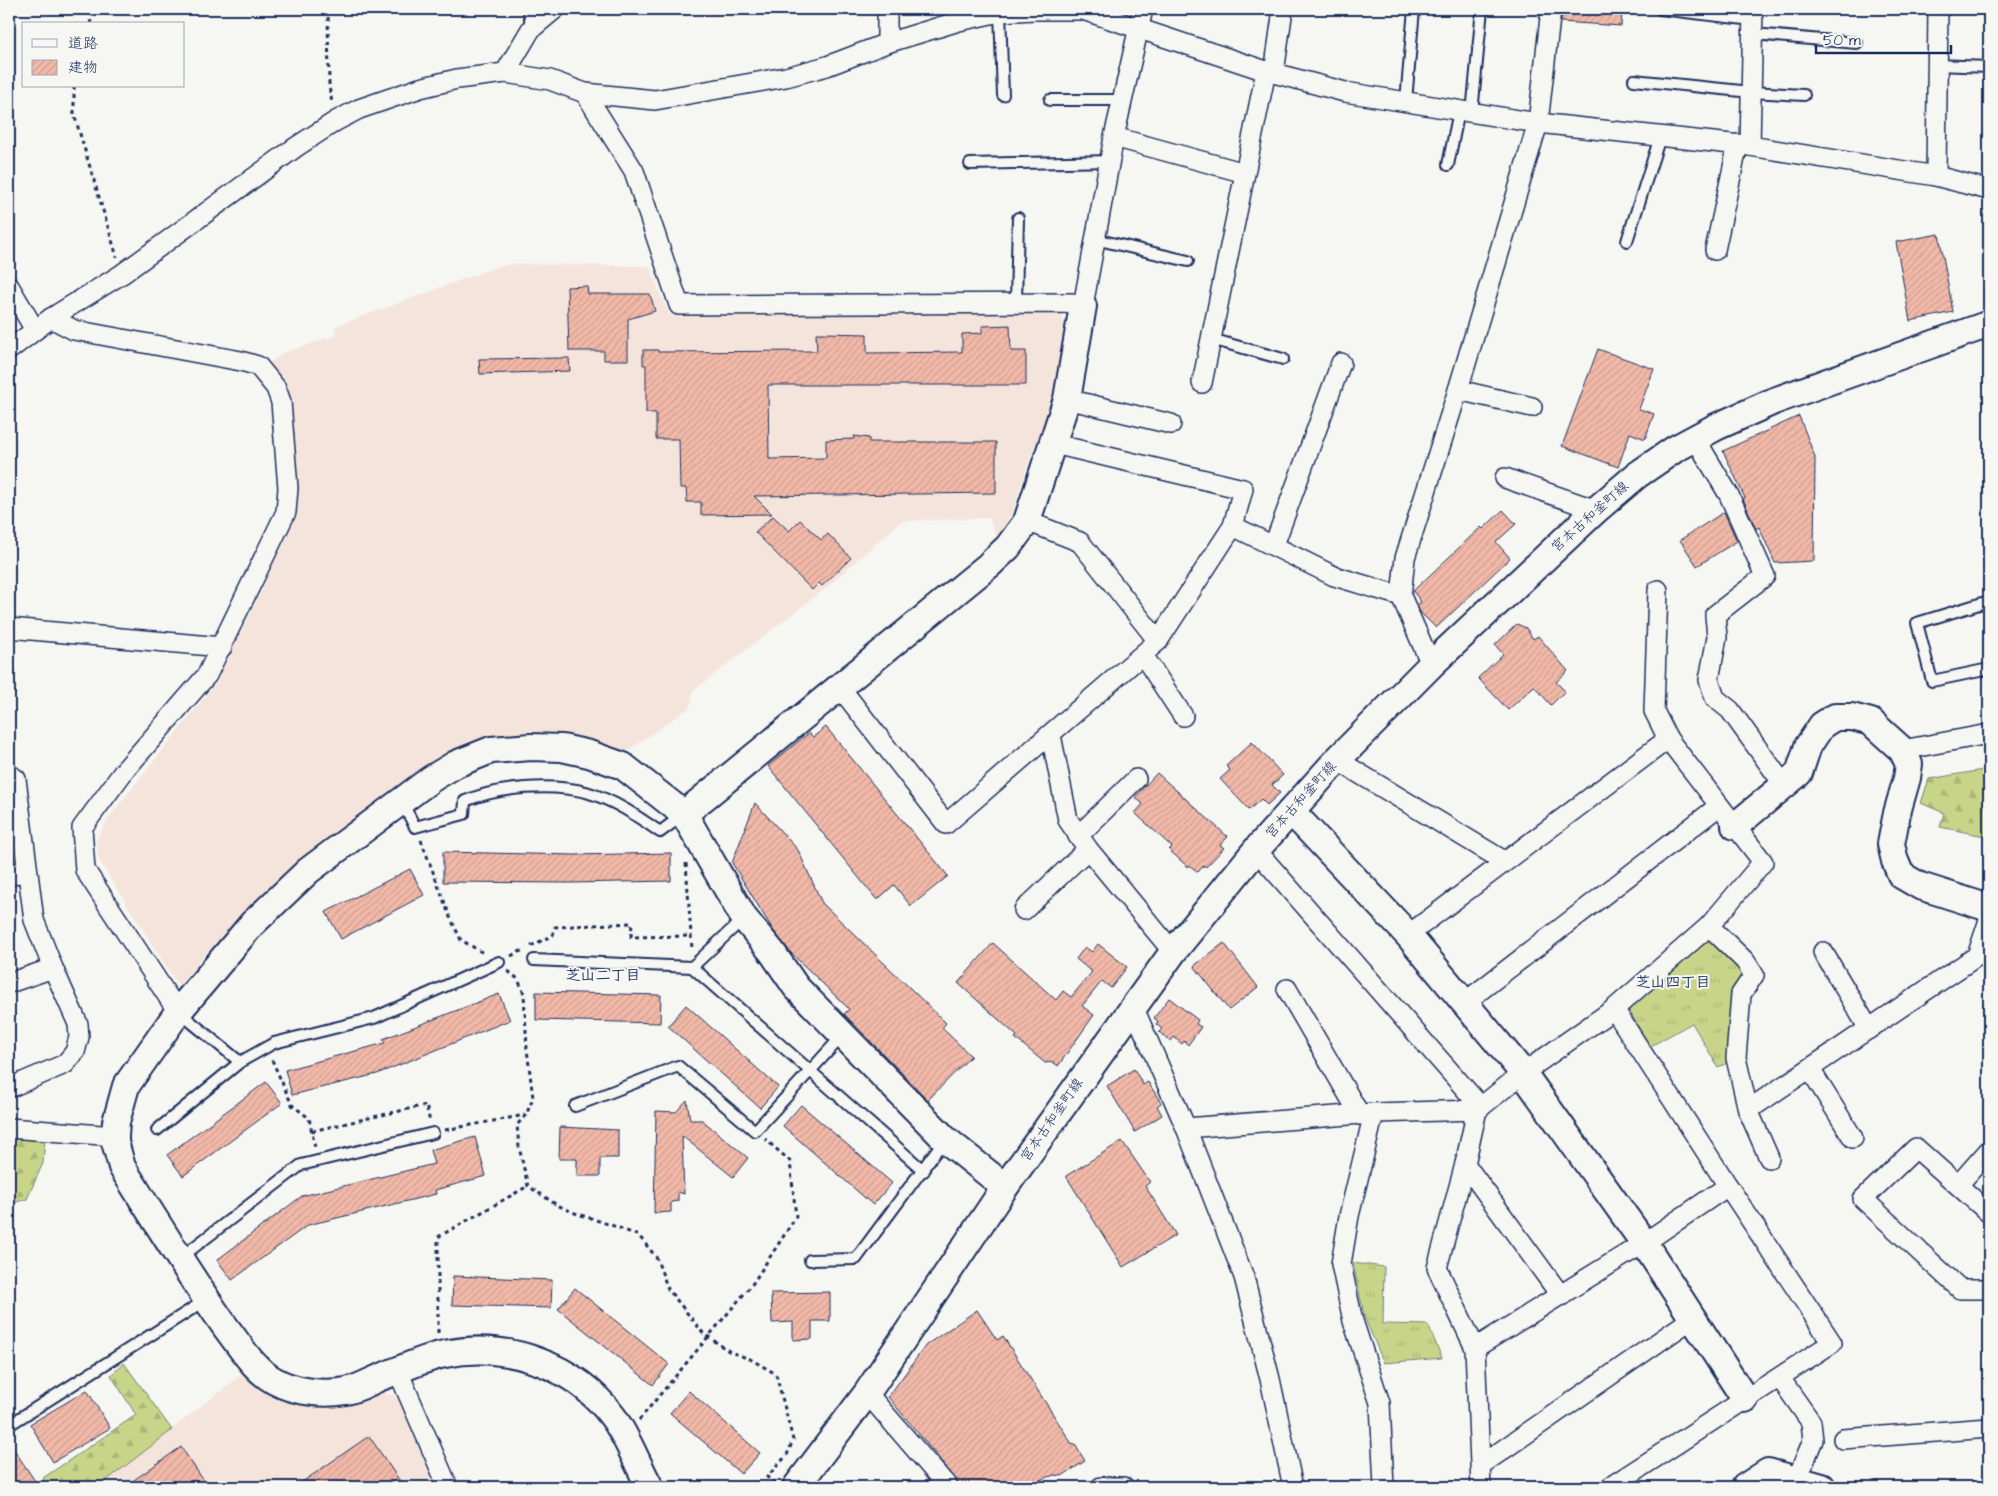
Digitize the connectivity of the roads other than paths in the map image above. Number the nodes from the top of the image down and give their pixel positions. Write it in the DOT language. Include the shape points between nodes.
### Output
graph roads {
  1 [pos="529,9"];
  2 [pos="555,9"];
  3 [pos="887,9"];
  4 [pos="1143,9"];
  5 [pos="1283,9"];
  6 [pos="1414,9"];
  7 [pos="1482,9"];
  8 [pos="1552,9"];
  9 [pos="1660,9"];
  10 [pos="1938,9"];
  11 [pos="1000,12"];
  12 [pos="1753,21"];
  13 [pos="1138,27"];
  14 [pos="532,28"];
  15 [pos="887,43"];
  16 [pos="1857,43"];
  17 [pos="1936,65"];
  18 [pos="1989,67"];
  19 [pos="1270,72"];
  20 [pos="505,74"];
  21 [pos="1634,80"];
  22 [pos="1751,92"];
  23 [pos="585,93"];
  24 [pos="1003,95"];
  25 [pos="1804,95"];
  26 [pos="1050,100"];
  27 [pos="1123,100"];
  28 [pos="1406,101"];
  29 [pos="1465,112"];
  30 [pos="1538,123"];
  31 [pos="1114,137"];
  32 [pos="1660,137"];
  33 [pos="1744,145"];
  34 [pos="1111,161"];
  35 [pos="970,164"];
  36 [pos="1448,164"];
  37 [pos="1245,173"];
  38 [pos="1936,176"];
  39 [pos="1989,190"];
  40 [pos="1018,218"];
  41 [pos="1095,239"];
  42 [pos="1627,241"];
  43 [pos="1715,250"];
  44 [pos="1188,261"];
  45 [pos="9,286"];
  46 [pos="1016,303"];
  47 [pos="1083,306"];
  48 [pos="50,318"];
  49 [pos="1989,324"];
  50 [pos="35,330"];
  51 [pos="1211,339"];
  52 [pos="9,350"];
  53 [pos="1283,359"];
  54 [pos="1341,363"];
  55 [pos="1202,383"];
  56 [pos="1458,390"];
  57 [pos="1067,399"];
  58 [pos="1532,407"];
  59 [pos="1171,424"];
  60 [pos="1695,438"];
  61 [pos="1054,444"];
  62 [pos="1505,478"];
  63 [pos="1596,510"];
  64 [pos="1027,521"];
  65 [pos="1233,526"];
  66 [pos="1274,545"];
  67 [pos="1658,590"];
  68 [pos="1401,596"];
  69 [pos="1989,601"];
  70 [pos="9,628"];
  71 [pos="1158,641"];
  72 [pos="222,647"];
  73 [pos="1143,654"];
  74 [pos="1433,663"];
  75 [pos="1989,669"];
  76 [pos="839,686"];
  77 [pos="1183,716"];
  78 [pos="1989,734"];
  79 [pos="1051,735"];
  80 [pos="1668,739"];
  81 [pos="1902,750"];
  82 [pos="1338,760"];
  83 [pos="9,774"];
  84 [pos="1136,779"];
  85 [pos="1784,785"];
  86 [pos="402,802"];
  87 [pos="1291,810"];
  88 [pos="684,814"];
  89 [pos="1727,816"];
  90 [pos="1083,842"];
  91 [pos="1256,850"];
  92 [pos="1504,861"];
  93 [pos="27,870"];
  94 [pos="9,876"];
  95 [pos="1989,908"];
  96 [pos="1024,910"];
  97 [pos="744,918"];
  98 [pos="1989,920"];
  99 [pos="1710,926"];
  100 [pos="1408,934"];
  101 [pos="1173,952"];
  102 [pos="1823,952"];
  103 [pos="534,960"];
  104 [pos="499,962"];
  105 [pos="692,967"];
  106 [pos="52,968"];
  107 [pos="9,983"];
  108 [pos="1287,989"];
  109 [pos="1464,1003"];
  110 [pos="1133,1006"];
  111 [pos="1614,1009"];
  112 [pos="178,1012"];
  113 [pos="1869,1029"];
  114 [pos="843,1035"];
  115 [pos="240,1062"];
  116 [pos="1810,1069"];
  117 [pos="809,1070"];
  118 [pos="1523,1073"];
  119 [pos="9,1088"];
  120 [pos="575,1106"];
  121 [pos="1479,1109"];
  122 [pos="1748,1110"];
  123 [pos="1367,1114"];
  124 [pos="9,1128"];
  125 [pos="1186,1128"];
  126 [pos="157,1130"];
  127 [pos="433,1132"];
  128 [pos="115,1136"];
  129 [pos="1853,1138"];
  130 [pos="946,1139"];
  131 [pos="1989,1150"];
  132 [pos="1769,1158"];
  133 [pos="1465,1164"];
  134 [pos="924,1171"];
  135 [pos="1958,1185"];
  136 [pos="1728,1186"];
  137 [pos="1005,1187"];
  138 [pos="1989,1213"];
  139 [pos="1644,1243"];
  140 [pos="180,1258"];
  141 [pos="810,1260"];
  142 [pos="1989,1288"];
  143 [pos="1561,1296"];
  144 [pos="206,1300"];
  145 [pos="1693,1318"];
  146 [pos="1475,1348"];
  147 [pos="398,1371"];
  148 [pos="1780,1378"];
  149 [pos="867,1392"];
  150 [pos="1745,1399"];
  151 [pos="9,1425"];
  152 [pos="1989,1428"];
  153 [pos="1843,1439"];
  154 [pos="1481,1465"];
  155 [pos="1797,1479"];
  156 [pos="448,1487"];
  157 [pos="650,1487"];
  158 [pos="796,1487"];
  159 [pos="948,1487"];
  160 [pos="1293,1487"];
  161 [pos="1384,1487"];
  162 [pos="1481,1487"];
  163 [pos="1610,1487"];
  164 [pos="1745,1487"];
  165 [pos="1822,1487"];
  1 -- 14 [label="lane"];
  2 -- 14 [label="street"];
  3 -- 15 [label="street"];
  4 -- 13 [label="street"];
  5 -- 19 [label="street"];
  6 -- 28 [label="lane"];
  7 -- 29 [label="lane"];
  8 -- 30 [label="street"];
  9 -- 12 [label="lane"];
  10 -- 17 [label="street"];
  11 -- 13 [label="street" via="1083,10"];
  11 -- 15 [label="street"];
  11 -- 24 [label="lane"];
  12 -- 16 [label="lane"];
  12 -- 22 [label="street"];
  13 -- 19 [label="street"];
  13 -- 27 [label="street"];
  14 -- 20 [label="street"];
  15 -- 23 [label="street" via="786,77 655,100"];
  17 -- 18 [label="lane"];
  17 -- 38 [label="street"];
  19 -- 28 [label="street" via="1345,92"];
  19 -- 37 [label="street"];
  20 -- 23 [label="street" via="550,80"];
  20 -- 48 [label="street" via="420,88 359,109 336,121 296,146 122,274"];
  21 -- 22 [label="lane"];
  22 -- 25 [label="lane"];
  22 -- 33 [label="street"];
  23 -- 46 [label="street" via="634,171 680,305"];
  26 -- 27 [label="lane"];
  27 -- 31 [label="street"];
  28 -- 29 [label="street"];
  29 -- 30 [label="street"];
  29 -- 36 [label="lane"];
  30 -- 32 [label="street"];
  30 -- 56 [label="street"];
  31 -- 34 [label="street"];
  31 -- 37 [label="street"];
  32 -- 33 [label="street"];
  32 -- 42 [label="lane"];
  33 -- 38 [label="street"];
  33 -- 43 [label="street"];
  34 -- 35 [label="lane"];
  34 -- 41 [label="street"];
  37 -- 51 [label="street"];
  38 -- 39 [label="street"];
  40 -- 46 [label="lane"];
  41 -- 44 [label="lane"];
  41 -- 47 [label="street"];
  45 -- 50 [label="street"];
  46 -- 47 [label="street" via="1072,303"];
  47 -- 57 [label="street"];
  48 -- 50 [label="street"];
  48 -- 72 [label="street" via="74,330 249,363 258,366 276,388 281,402 288,472 286,512"];
  49 -- 60 [label="street, 宮本古和釜町線" via="1774,401"];
  50 -- 52 [label="street"];
  51 -- 53 [label="lane"];
  51 -- 55 [label="street"];
  54 -- 66 [label="street"];
  56 -- 58 [label="street"];
  56 -- 68 [label="street" via="1405,558"];
  57 -- 59 [label="street"];
  57 -- 61 [label="street"];
  60 -- 63 [label="street, 宮本古和釜町線" via="1637,475"];
  60 -- 85 [label="street" via="1729,495 1765,576 1715,615 1717,638 1710,680 1715,698 1730,710"];
  61 -- 64 [label="street"];
  61 -- 65 [label="street" via="1243,489"];
  62 -- 63 [label="street"];
  63 -- 74 [label="street, 宮本古和釜町線"];
  64 -- 71 [label="street" via="1080,542"];
  64 -- 76 [label="street" via="1008,547 989,565"];
  65 -- 66 [label="street"];
  65 -- 71 [label="street"];
  66 -- 68 [label="street" via="1334,576"];
  67 -- 80 [label="street" via="1654,710"];
  68 -- 74 [label="street"];
  69 -- 75 [label="lane" via="1917,623 1932,682"];
  70 -- 72 [label="street"];
  71 -- 73 [label="street"];
  72 -- 112 [label="street" via="207,675 124,771 82,828 84,870"];
  73 -- 77 [label="street"];
  73 -- 79 [label="street"];
  74 -- 82 [label="street, 宮本古和釜町線"];
  76 -- 79 [label="street" via="946,824"];
  76 -- 88 [label="street"];
  78 -- 81 [label="street"];
  79 -- 90 [label="street" via="1068,820"];
  80 -- 89 [label="street"];
  80 -- 92 [label="street"];
  81 -- 85 [label="street" via="1871,722 1835,717 1822,725 1808,746 1799,773"];
  81 -- 95 [label="street" via="1908,764 1907,778 1891,844 1901,875 1920,886"];
  82 -- 87 [label="street, 宮本古和釜町線"];
  82 -- 92 [label="street"];
  83 -- 93 [label="street" via="16,779"];
  84 -- 90 [label="street"];
  85 -- 89 [label="street"];
  86 -- 88 [label="street" via="456,764 491,750 562,748 623,766"];
  86 -- 88 [label="lane" via="415,827 464,814 465,801 484,793 530,788 586,792 632,812 660,832"];
  86 -- 112 [label="street" via="287,890 245,932"];
  87 -- 91 [label="street, 宮本古和釜町線"];
  87 -- 100 [label="street"];
  88 -- 97 [label="street"];
  89 -- 99 [label="street" via="1763,862"];
  89 -- 109 [label="street"];
  90 -- 96 [label="street"];
  90 -- 101 [label="street"];
  91 -- 101 [label="street, 宮本古和釜町線"];
  91 -- 121 [label="street"];
  92 -- 100 [label="street"];
  93 -- 94 [label="street"];
  93 -- 106 [label="street" via="34,920"];
  97 -- 105 [label="lane"];
  97 -- 114 [label="street" via="796,987"];
  98 -- 113 [label="street" via="1977,956"];
  99 -- 111 [label="street"];
  99 -- 122 [label="street" via="1745,961 1754,975 1742,994 1736,1058"];
  100 -- 109 [label="street"];
  101 -- 110 [label="street, 宮本古和釜町線"];
  102 -- 113 [label="street"];
  103 -- 105 [label="lane"];
  104 -- 115 [label="lane" via="374,1018 274,1043"];
  105 -- 117 [label="lane"];
  106 -- 107 [label="street"];
  106 -- 119 [label="street" via="78,1024 75,1052 65,1064"];
  108 -- 123 [label="street"];
  109 -- 118 [label="street"];
  110 -- 125 [label="street"];
  110 -- 137 [label="street, 宮本古和釜町線"];
  111 -- 118 [label="street"];
  111 -- 136 [label="street"];
  112 -- 115 [label="lane"];
  112 -- 128 [label="street" via="126,1086"];
  113 -- 116 [label="street"];
  114 -- 117 [label="lane"];
  114 -- 130 [label="street"];
  115 -- 126 [label="lane"];
  116 -- 122 [label="street"];
  116 -- 129 [label="street"];
  117 -- 120 [label="lane" via="755,1131 678,1066"];
  117 -- 134 [label="lane"];
  118 -- 121 [label="street"];
  118 -- 139 [label="street"];
  121 -- 123 [label="street"];
  121 -- 133 [label="street"];
  122 -- 132 [label="street"];
  123 -- 125 [label="street"];
  123 -- 161 [label="street" via="1341,1264 1353,1321 1380,1403"];
  124 -- 128 [label="street"];
  125 -- 160 [label="street" via="1244,1277"];
  127 -- 140 [label="lane" via="301,1165"];
  128 -- 140 [label="street" via="122,1167"];
  130 -- 134 [label="lane"];
  130 -- 137 [label="street"];
  131 -- 135 [label="street"];
  133 -- 143 [label="street"];
  133 -- 146 [label="street" via="1437,1268"];
  134 -- 141 [label="lane" via="856,1259"];
  135 -- 138 [label="street"];
  135 -- 142 [label="street" via="1916,1148 1863,1199 1960,1289"];
  136 -- 139 [label="street"];
  136 -- 148 [label="street" via="1832,1343"];
  137 -- 149 [label="street, 宮本古和釜町線"];
  139 -- 143 [label="street"];
  139 -- 145 [label="street"];
  140 -- 144 [label="street"];
  143 -- 146 [label="street"];
  144 -- 147 [label="street" via="250,1360 270,1378 289,1387 320,1393 347,1391"];
  144 -- 151 [label="lane"];
  145 -- 150 [label="street"];
  145 -- 154 [label="street"];
  146 -- 154 [label="street"];
  147 -- 156 [label="street"];
  147 -- 157 [label="street" via="443,1354 473,1350 508,1353 549,1366 574,1379 614,1418"];
  148 -- 150 [label="street"];
  148 -- 155 [label="street" via="1811,1422 1813,1440"];
  149 -- 158 [label="street, 宮本古和釜町線"];
  149 -- 159 [label="street"];
  150 -- 163 [label="street"];
  152 -- 153 [label="street"];
  154 -- 162 [label="street"];
  155 -- 164 [label="street" via="1768,1472"];
  155 -- 165 [label="street"];
}
